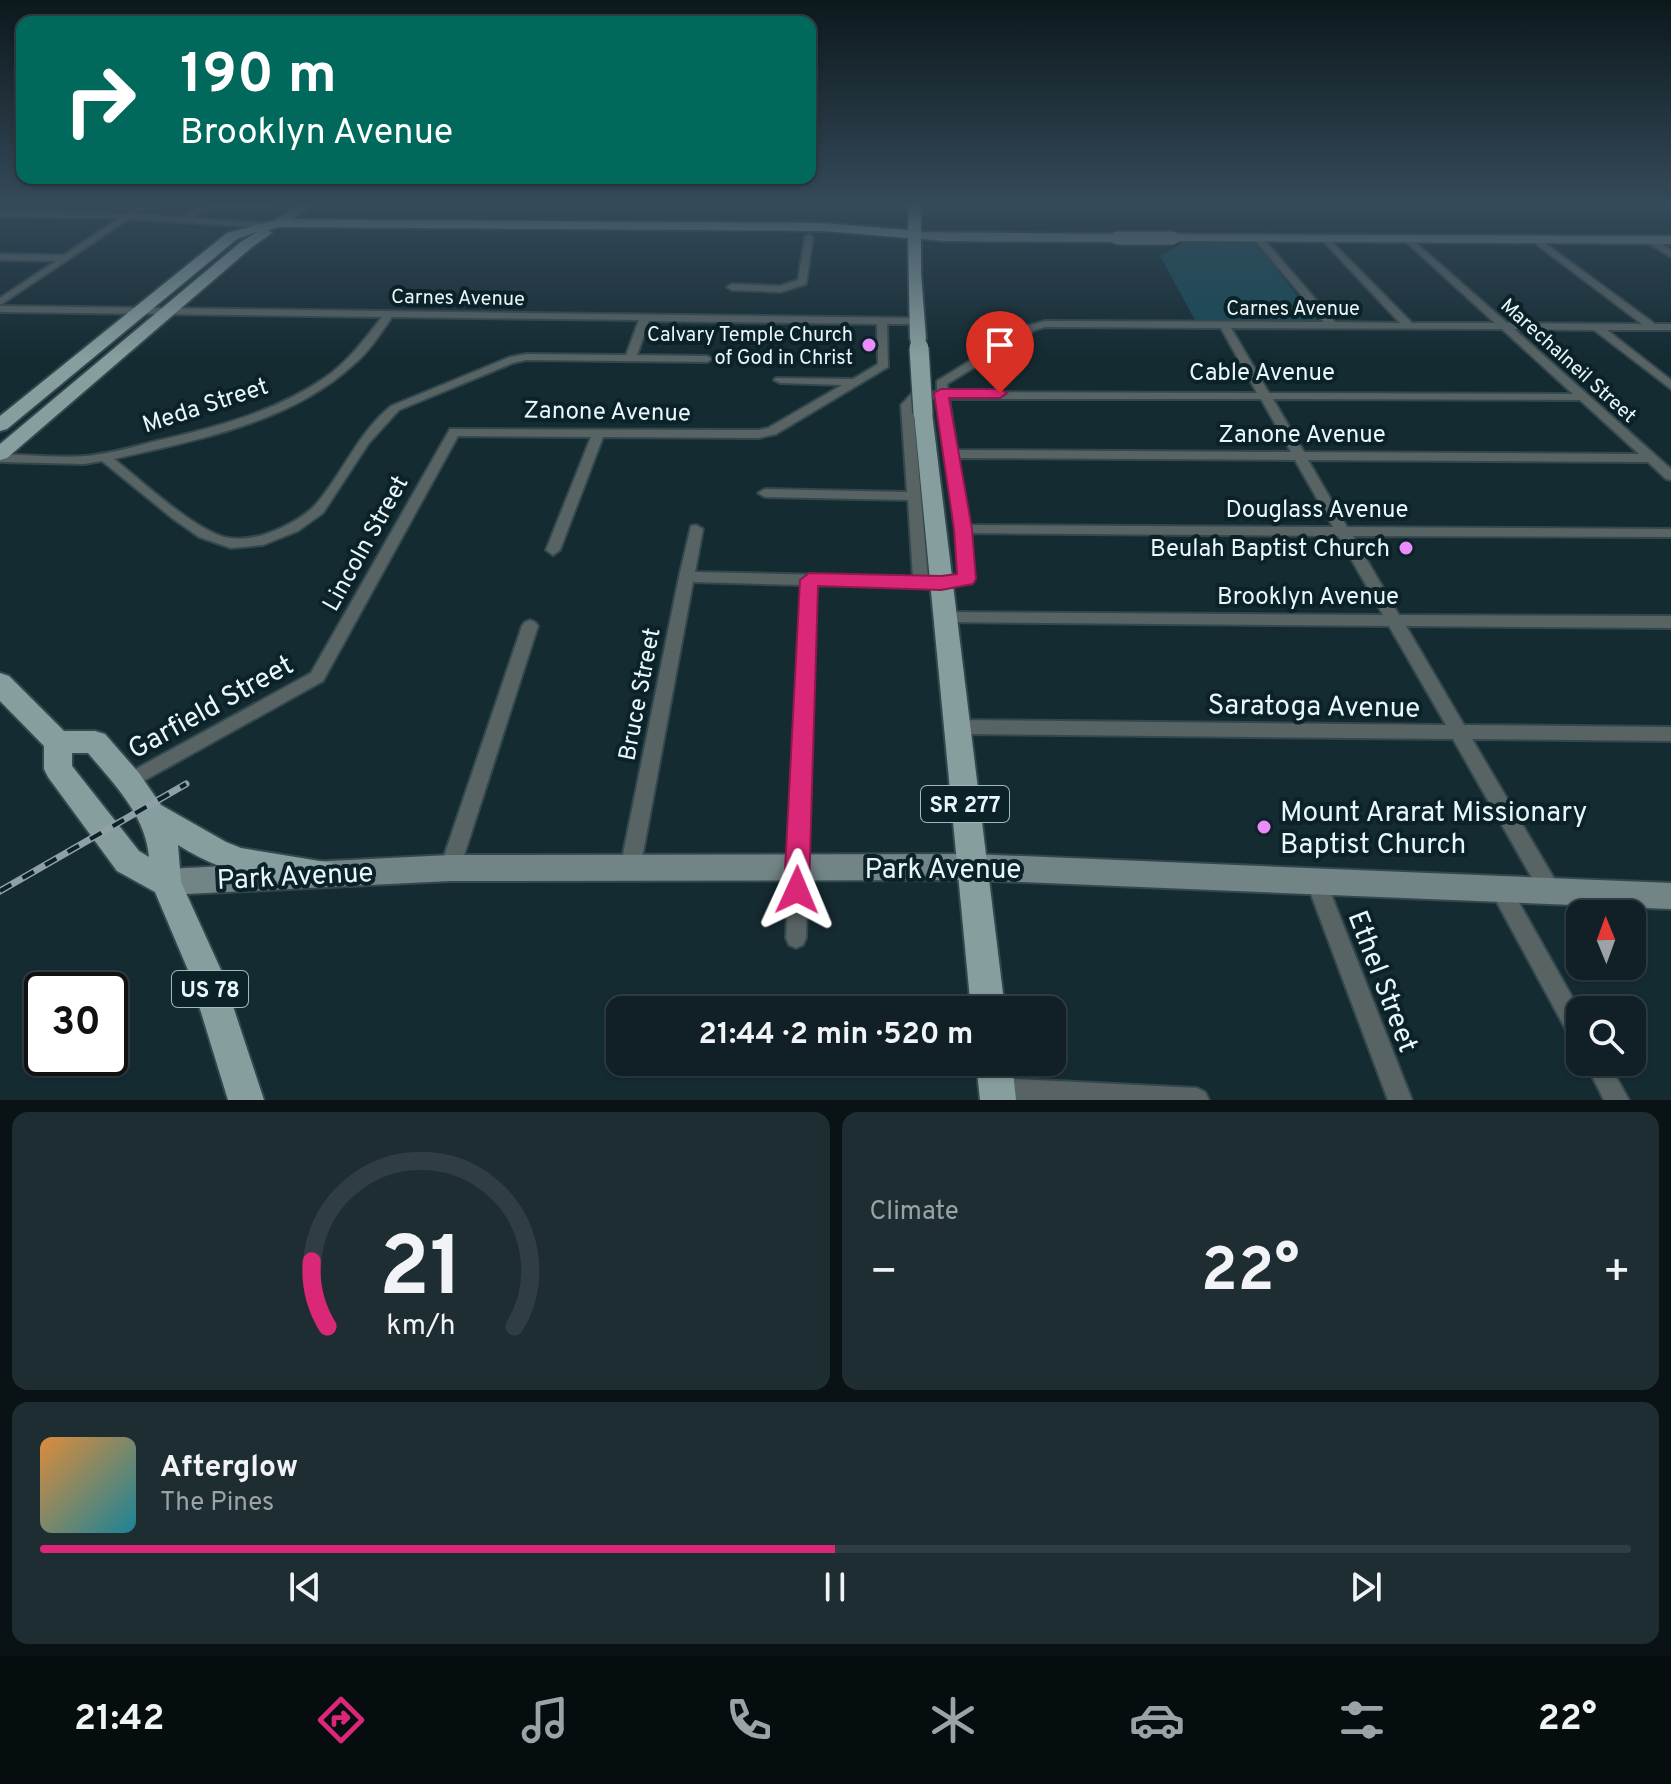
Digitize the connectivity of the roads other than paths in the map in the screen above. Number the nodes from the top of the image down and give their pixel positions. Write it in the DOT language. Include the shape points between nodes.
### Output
graph roads {
  1 [pos="69,255"];
  2 [pos="217,255"];
  3 [pos="227,255"];
  4 [pos="807,255"];
  5 [pos="913,255"];
  6 [pos="1273,255"];
  7 [pos="1342,255"];
  8 [pos="1426,255"];
  9 [pos="1557,255"];
  10 [pos="0,257"];
  11 [pos="65,258"];
  12 [pos="732,287"];
  13 [pos="0,302"];
  14 [pos="0,309"];
  15 [pos="141,311"];
  16 [pos="168,312"];
  17 [pos="389,314"];
  18 [pos="645,318"];
  19 [pos="882,321"];
  20 [pos="1224,325"];
  21 [pos="1333,326"];
  22 [pos="1409,326"];
  23 [pos="1505,326"];
  24 [pos="1597,327"];
  25 [pos="1653,327"];
  26 [pos="1671,327"];
  27 [pos="917,330"];
  28 [pos="630,358"];
  29 [pos="707,359"];
  30 [pos="780,380"];
  31 [pos="857,382"];
  32 [pos="1671,386"];
  33 [pos="941,393"];
  34 [pos="1263,394"];
  35 [pos="1584,397"];
  36 [pos="0,425"];
  37 [pos="454,432"];
  38 [pos="598,433"];
  39 [pos="952,454"];
  40 [pos="0,456"];
  41 [pos="1299,456"];
  42 [pos="105,457"];
  43 [pos="1652,458"];
  44 [pos="1671,476"];
  45 [pos="765,493"];
  46 [pos="914,496"];
  47 [pos="696,529"];
  48 [pos="963,529"];
  49 [pos="1342,531"];
  50 [pos="1671,533"];
  51 [pos="553,550"];
  52 [pos="686,577"];
  53 [pos="809,580"];
  54 [pos="931,583"];
  55 [pos="945,617"];
  56 [pos="1394,621"];
  57 [pos="1671,622"];
  58 [pos="530,626"];
  59 [pos="317,677"];
  60 [pos="0,683"];
  61 [pos="1460,733"];
  62 [pos="958,734"];
  63 [pos="1671,734"];
  64 [pos="58,742"];
  65 [pos="129,781"];
  66 [pos="149,812"];
  67 [pos="971,867"];
  68 [pos="450,868"];
  69 [pos="797,868"];
  70 [pos="630,869"];
  71 [pos="321,873"];
  72 [pos="1316,881"];
  73 [pos="166,882"];
  74 [pos="1501,890"];
  75 [pos="1551,892"];
  76 [pos="1671,896"];
  77 [pos="796,938"];
  78 [pos="986,996"];
  79 [pos="1566,1008"];
  80 [pos="1604,1076"];
  81 [pos="997,1084"];
  82 [pos="246,1100"];
  83 [pos="1197,1100"];
  84 [pos="1400,1100"];
  85 [pos="1617,1100"];
  1 -- 11 [label="street"];
  2 -- 15 [label="main road"];
  3 -- 16 [label="main road"];
  4 -- 12 [label="street" via="803,282 781,289"];
  5 -- 27 [label="main road, SR 277"];
  6 -- 21 [label="street"];
  7 -- 22 [label="street"];
  8 -- 23 [label="street, Marechalneil Street"];
  9 -- 25 [label="street"];
  10 -- 11 [label="street"];
  11 -- 13 [label="street"];
  14 -- 15 [label="street, Carnes Avenue"];
  15 -- 16 [label="street, Carnes Avenue"];
  15 -- 36 [label="main road"];
  16 -- 17 [label="street, Carnes Avenue"];
  16 -- 40 [label="main road"];
  17 -- 18 [label="street, Carnes Avenue"];
  17 -- 42 [label="street, Meda Street" via="350,363 287,402 194,436"];
  18 -- 19 [label="street, Carnes Avenue"];
  18 -- 28 [label="street"];
  19 -- 27 [label="street, Carnes Avenue"];
  19 -- 31 [label="street" via="884,365"];
  20 -- 21 [label="street, Carnes Avenue"];
  20 -- 33 [label="street, Carnes Avenue" via="1038,325 941,383"];
  20 -- 34 [label="street"];
  21 -- 22 [label="street, Carnes Avenue"];
  22 -- 23 [label="street, Carnes Avenue"];
  23 -- 24 [label="street, Carnes Avenue"];
  23 -- 35 [label="street, Marechalneil Street"];
  24 -- 25 [label="street, Carnes Avenue"];
  24 -- 32 [label="street"];
  25 -- 26 [label="street, Carnes Avenue"];
  27 -- 54 [label="main road, SR 277, bridge"];
  28 -- 29 [label="street"];
  28 -- 42 [label="street" via="510,360 395,408 380,419 320,508 271,538 244,545 199,534"];
  30 -- 31 [label="street"];
  31 -- 38 [label="street, Zanone Avenue" via="759,434"];
  33 -- 34 [label="street, Cable Avenue"];
  33 -- 39 [label="street"];
  33 -- 46 [label="street" via="916,395 907,405"];
  34 -- 35 [label="street, Cable Avenue"];
  34 -- 41 [label="street"];
  35 -- 43 [label="street, Marechalneil Street"];
  37 -- 38 [label="street, Zanone Avenue"];
  37 -- 59 [label="street, Lincoln Street"];
  38 -- 51 [label="street"];
  39 -- 41 [label="street, Zanone Avenue"];
  39 -- 48 [label="street"];
  40 -- 42 [label="street, Meda Street"];
  41 -- 43 [label="street, Zanone Avenue"];
  41 -- 49 [label="street"];
  43 -- 44 [label="street, Marechalneil Street"];
  45 -- 46 [label="street"];
  46 -- 54 [label="street"];
  47 -- 52 [label="street, Bruce Street"];
  48 -- 49 [label="street, Douglass Avenue"];
  48 -- 54 [label="street" via="966,579"];
  49 -- 50 [label="street, Douglass Avenue"];
  49 -- 56 [label="street"];
  52 -- 53 [label="street"];
  52 -- 70 [label="street, Bruce Street"];
  53 -- 54 [label="street"];
  53 -- 69 [label="street"];
  54 -- 55 [label="main road, SR 277"];
  55 -- 56 [label="street, Brooklyn Avenue"];
  55 -- 62 [label="main road, SR 277"];
  56 -- 57 [label="street, Brooklyn Avenue"];
  56 -- 61 [label="street"];
  58 -- 68 [label="street"];
  59 -- 65 [label="street, Garfield Street"];
  60 -- 64 [label="main road"];
  61 -- 62 [label="street, Saratoga Avenue"];
  61 -- 63 [label="street, Saratoga Avenue"];
  61 -- 75 [label="street"];
  62 -- 67 [label="main road, SR 277"];
  64 -- 65 [label="main road, US 78" via="95,742"];
  64 -- 73 [label="main road" via="58,769 128,861"];
  65 -- 66 [label="main road, US 78"];
  66 -- 71 [label="main road" via="228,857"];
  66 -- 73 [label="main road, US 78" via="162,832"];
  67 -- 69 [label="street, Park Avenue"];
  67 -- 72 [label="street, Park Avenue"];
  67 -- 78 [label="main road, SR 277"];
  68 -- 70 [label="street, Park Avenue"];
  68 -- 71 [label="street, Park Avenue"];
  69 -- 70 [label="street, Park Avenue"];
  69 -- 77 [label="street"];
  71 -- 73 [label="street, Park Avenue"];
  72 -- 74 [label="street, Park Avenue"];
  72 -- 84 [label="street, Ethel Street"];
  73 -- 82 [label="main road, US 78" via="204,970"];
  74 -- 75 [label="street, Park Avenue"];
  74 -- 79 [label="street"];
  75 -- 76 [label="street, Park Avenue"];
  80 -- 85 [label="street"];
  81 -- 83 [label="street"];
}
